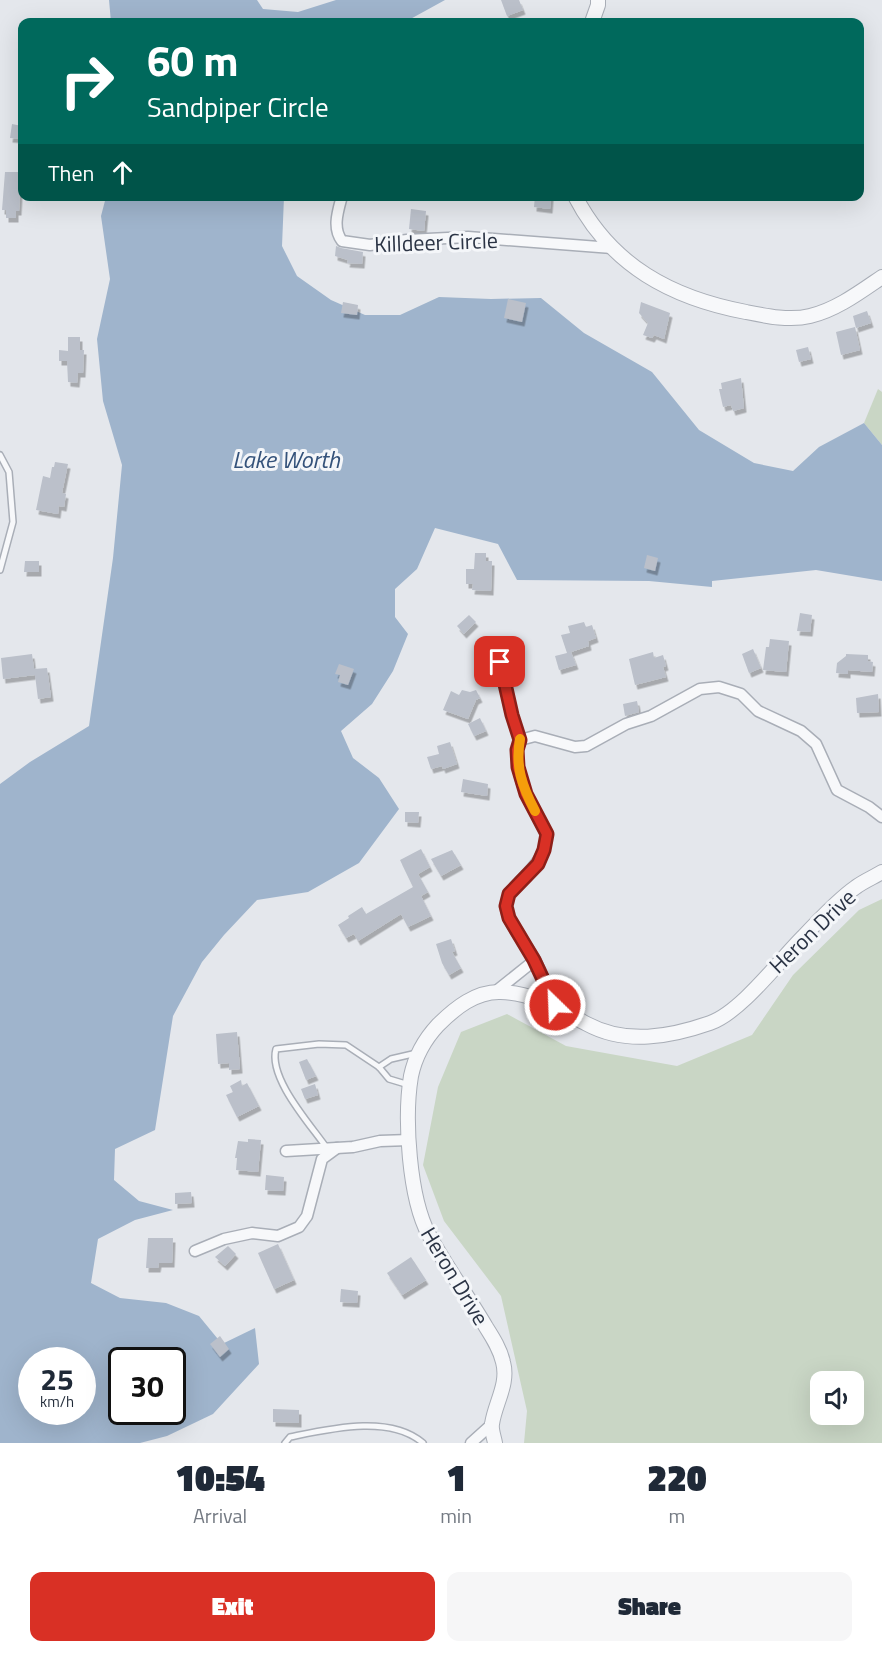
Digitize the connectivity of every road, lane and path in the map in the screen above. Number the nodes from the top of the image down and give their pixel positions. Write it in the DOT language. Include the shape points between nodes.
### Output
graph roads {
  1 [pos="598,0"];
  2 [pos="593,18"];
  3 [pos="341,201"];
  4 [pos="578,201"];
  5 [pos="612,248"];
  6 [pos="882,277"];
  7 [pos="0,455"];
  8 [pos="0,570"];
  9 [pos="500,662"];
  10 [pos="520,740"];
  11 [pos="882,817"];
  12 [pos="882,872"];
  13 [pos="534,960"];
  14 [pos="495,992"];
  15 [pos="555,1005"];
  16 [pos="419,1052"];
  17 [pos="380,1067"];
  18 [pos="411,1085"];
  19 [pos="409,1140"];
  20 [pos="332,1148"];
  21 [pos="286,1151"];
  22 [pos="195,1251"];
  23 [pos="491,1425"];
  24 [pos="285,1443"];
  25 [pos="423,1443"];
  26 [pos="471,1443"];
  27 [pos="495,1443"];
  1 -- 2 [label="street"];
  3 -- 5 [label="street, Killdeer Circle" via="336,222 342,241 370,245 468,237"];
  4 -- 5 [label="street" via="587,219"];
  5 -- 6 [label="street" via="653,280 678,293 711,305 772,317 809,316 856,295"];
  7 -- 8 [label="lane" via="9,472 13,522"];
  9 -- 10 [label="street"];
  10 -- 11 [label="street" via="535,736 574,747 586,746 700,689 719,687 741,694 758,711 801,731 816,744 837,790"];
  10 -- 13 [label="street" via="518,767 526,794 547,834 538,864 509,894 506,906"];
  12 -- 15 [label="street, Heron Drive" via="855,888 805,934 748,996 713,1022 662,1036 632,1038 589,1026"];
  13 -- 14 [label="street"];
  13 -- 15 [label="street"];
  14 -- 15 [label="street, Heron Drive" via="514,992"];
  14 -- 16 [label="street, Heron Drive" via="475,996 446,1018 429,1034"];
  16 -- 17 [label="lane" via="391,1059"];
  16 -- 18 [label="street, Heron Drive"];
  17 -- 18 [label="lane" via="389,1079"];
  17 -- 20 [label="lane" via="346,1045 276,1049 274,1058 282,1084"];
  18 -- 19 [label="street, Heron Drive"];
  19 -- 20 [label="street"];
  19 -- 23 [label="street, Heron Drive" via="421,1219 504,1363 504,1384"];
  20 -- 21 [label="street"];
  20 -- 22 [label="street" via="322,1159 307,1216 299,1227 278,1236 252,1233 224,1239"];
  23 -- 26 [label="street"];
  23 -- 27 [label="street"];
  24 -- 25 [label="lane" via="290,1437 361,1425 383,1427"];
}
